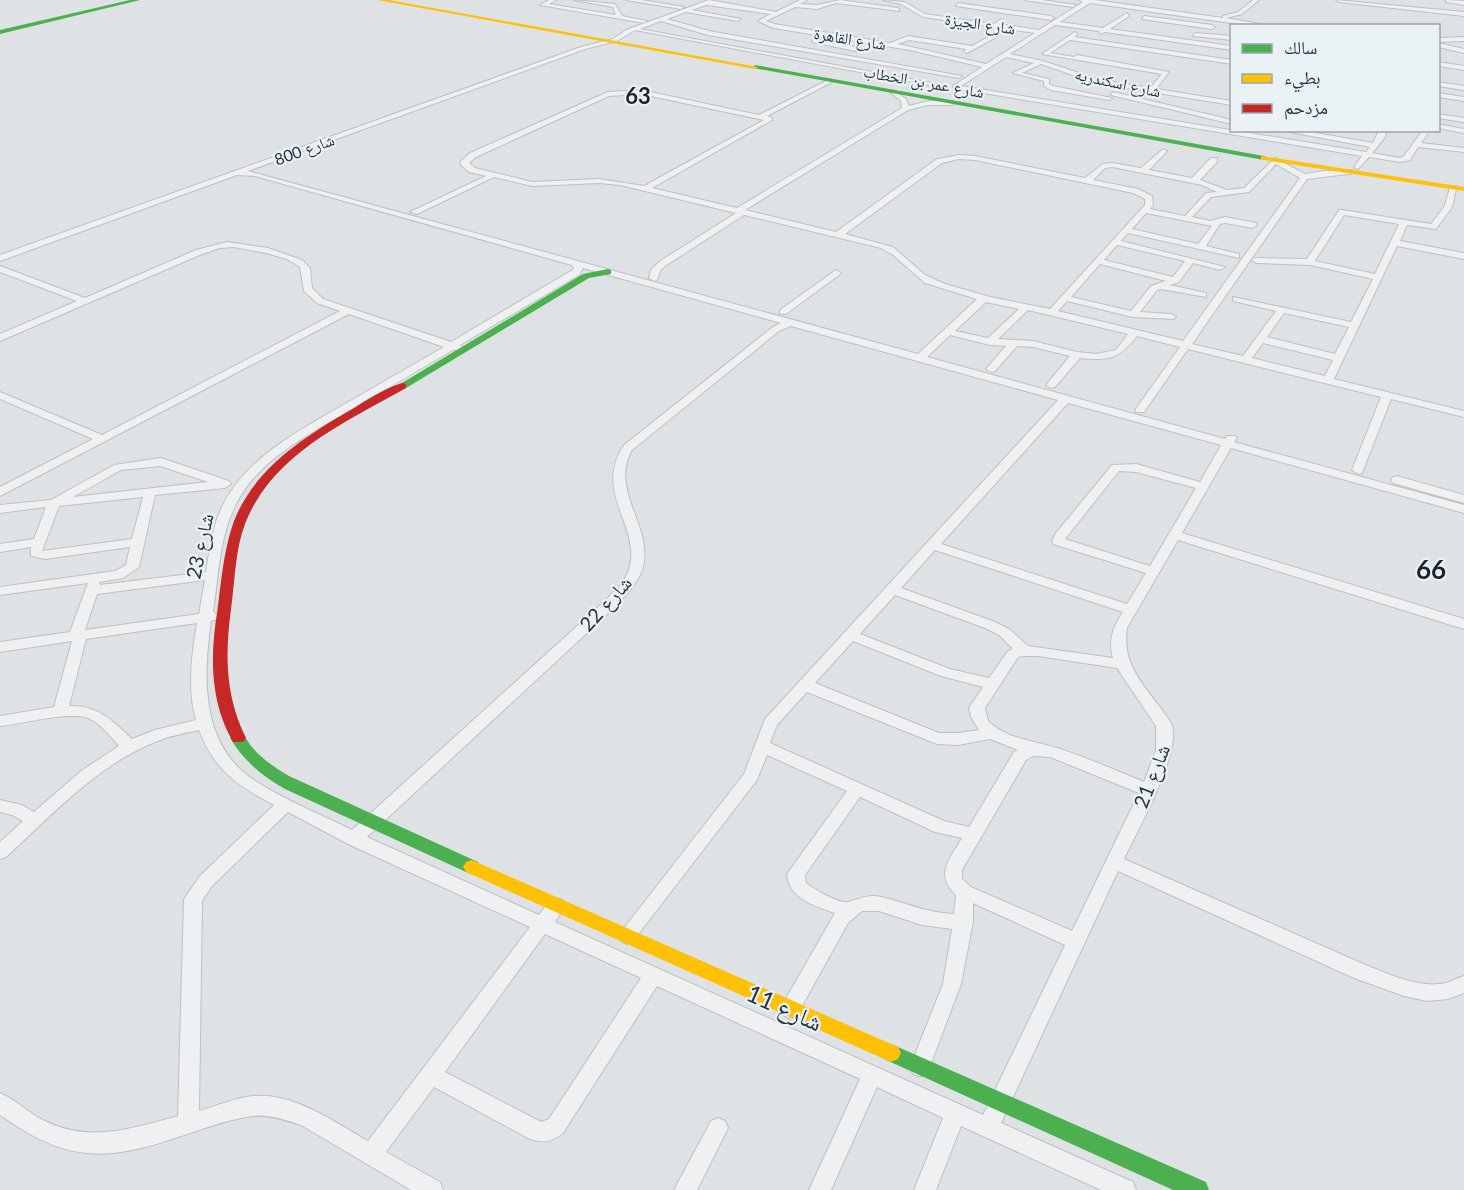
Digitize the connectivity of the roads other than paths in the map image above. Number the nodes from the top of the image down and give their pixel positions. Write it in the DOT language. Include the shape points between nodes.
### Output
graph roads {
  1 [pos="119,0"];
  2 [pos="137,0"];
  3 [pos="380,0"];
  4 [pos="410,0"];
  5 [pos="553,0"];
  6 [pos="577,0"];
  7 [pos="630,0"];
  8 [pos="668,0"];
  9 [pos="714,0"];
  10 [pos="785,0"];
  11 [pos="886,0"];
  12 [pos="1027,0"];
  13 [pos="1085,0"];
  14 [pos="1098,0"];
  15 [pos="1257,0"];
  16 [pos="1266,0"];
  17 [pos="1341,0"];
  18 [pos="1408,0"];
  19 [pos="591,1"];
  20 [pos="1035,1"];
  21 [pos="1448,1"];
  22 [pos="704,2"];
  23 [pos="799,2"];
  24 [pos="1464,3"];
  25 [pos="958,4"];
  26 [pos="682,5"];
  27 [pos="1076,6"];
  28 [pos="436,7"];
  29 [pos="1022,8"];
  30 [pos="1402,8"];
  31 [pos="1089,9"];
  32 [pos="946,11"];
  33 [pos="774,13"];
  34 [pos="1014,13"];
  35 [pos="1118,13"];
  36 [pos="920,14"];
  37 [pos="1464,14"];
  38 [pos="1127,15"];
  39 [pos="620,17"];
  40 [pos="937,17"];
  41 [pos="1222,17"];
  42 [pos="738,18"];
  43 [pos="661,20"];
  44 [pos="644,21"];
  45 [pos="1053,21"];
  46 [pos="1249,23"];
  47 [pos="766,24"];
  48 [pos="996,25"];
  49 [pos="1202,26"];
  50 [pos="1083,27"];
  51 [pos="0,28"];
  52 [pos="757,28"];
  53 [pos="1221,28"];
  54 [pos="798,29"];
  55 [pos="1032,30"];
  56 [pos="1104,30"];
  57 [pos="0,32"];
  58 [pos="748,32"];
  59 [pos="1041,32"];
  60 [pos="615,34"];
  61 [pos="949,35"];
  62 [pos="1192,35"];
  63 [pos="841,36"];
  64 [pos="737,38"];
  65 [pos="1069,38"];
  66 [pos="1230,38"];
  67 [pos="974,39"];
  68 [pos="805,40"];
  69 [pos="1464,40"];
  70 [pos="986,41"];
  71 [pos="1091,41"];
  72 [pos="938,42"];
  73 [pos="1185,42"];
  74 [pos="1440,42"];
  75 [pos="768,43"];
  76 [pos="827,43"];
  77 [pos="1440,43"];
  78 [pos="948,44"];
  79 [pos="891,45"];
  80 [pos="973,48"];
  81 [pos="1088,48"];
  82 [pos="1230,48"];
  83 [pos="812,51"];
  84 [pos="931,52"];
  85 [pos="1464,52"];
  86 [pos="1173,53"];
  87 [pos="876,54"];
  88 [pos="1005,55"];
  89 [pos="897,57"];
  90 [pos="951,57"];
  91 [pos="1076,58"];
  92 [pos="1118,58"];
  93 [pos="919,59"];
  94 [pos="1464,59"];
  95 [pos="865,60"];
  96 [pos="930,61"];
  97 [pos="1103,61"];
  98 [pos="1041,62"];
  99 [pos="1230,62"];
  100 [pos="979,64"];
  101 [pos="1440,64"];
  102 [pos="987,66"];
  103 [pos="771,68"];
  104 [pos="1062,69"];
  105 [pos="1083,70"];
  106 [pos="1464,70"];
  107 [pos="1440,71"];
  108 [pos="934,72"];
  109 [pos="1094,72"];
  110 [pos="1071,73"];
  111 [pos="959,76"];
  112 [pos="1126,77"];
  113 [pos="1137,79"];
  114 [pos="830,81"];
  115 [pos="1148,81"];
  116 [pos="1158,82"];
  117 [pos="1440,84"];
  118 [pos="1123,86"];
  119 [pos="1464,88"];
  120 [pos="1151,90"];
  121 [pos="893,92"];
  122 [pos="946,93"];
  123 [pos="1111,96"];
  124 [pos="1441,96"];
  125 [pos="1464,99"];
  126 [pos="1229,102"];
  127 [pos="906,109"];
  128 [pos="1095,110"];
  129 [pos="1220,110"];
  130 [pos="1230,112"];
  131 [pos="762,116"];
  132 [pos="1440,116"];
  133 [pos="1212,118"];
  134 [pos="1464,120"];
  135 [pos="1230,122"];
  136 [pos="1440,126"];
  137 [pos="1464,131"];
  138 [pos="1294,132"];
  139 [pos="1332,132"];
  140 [pos="1382,132"];
  141 [pos="1426,132"];
  142 [pos="332,133"];
  143 [pos="341,135"];
  144 [pos="1328,138"];
  145 [pos="1161,140"];
  146 [pos="1417,145"];
  147 [pos="1372,146"];
  148 [pos="1322,147"];
  149 [pos="1464,150"];
  150 [pos="1366,155"];
  151 [pos="1214,160"];
  152 [pos="1275,160"];
  153 [pos="258,165"];
  154 [pos="1353,169"];
  155 [pos="1143,171"];
  156 [pos="235,173"];
  157 [pos="493,175"];
  158 [pos="1304,177"];
  159 [pos="1087,181"];
  160 [pos="1194,181"];
  161 [pos="1461,186"];
  162 [pos="645,189"];
  163 [pos="1227,193"];
  164 [pos="149,197"];
  165 [pos="357,199"];
  166 [pos="159,201"];
  167 [pos="1145,210"];
  168 [pos="414,212"];
  169 [pos="741,212"];
  170 [pos="1187,218"];
  171 [pos="1213,223"];
  172 [pos="1404,223"];
  173 [pos="1253,225"];
  174 [pos="1127,230"];
  175 [pos="838,235"];
  176 [pos="1115,242"];
  177 [pos="1395,243"];
  178 [pos="1200,247"];
  179 [pos="0,250"];
  180 [pos="1236,256"];
  181 [pos="1464,256"];
  182 [pos="0,258"];
  183 [pos="1191,260"];
  184 [pos="1256,260"];
  185 [pos="1098,261"];
  186 [pos="1310,262"];
  187 [pos="576,263"];
  188 [pos="1220,267"];
  189 [pos="0,269"];
  190 [pos="608,272"];
  191 [pos="836,273"];
  192 [pos="1378,277"];
  193 [pos="654,278"];
  194 [pos="1176,280"];
  195 [pos="1158,285"];
  196 [pos="1203,296"];
  197 [pos="984,297"];
  198 [pos="1064,298"];
  199 [pos="1236,298"];
  200 [pos="85,301"];
  201 [pos="738,304"];
  202 [pos="1026,307"];
  203 [pos="1282,309"];
  204 [pos="348,311"];
  205 [pos="1052,312"];
  206 [pos="1133,314"];
  207 [pos="1152,316"];
  208 [pos="787,317"];
  209 [pos="1171,317"];
  210 [pos="1355,326"];
  211 [pos="948,332"];
  212 [pos="1136,333"];
  213 [pos="0,338"];
  214 [pos="1261,339"];
  215 [pos="990,342"];
  216 [pos="1015,342"];
  217 [pos="1185,345"];
  218 [pos="457,348"];
  219 [pos="924,355"];
  220 [pos="1077,355"];
  221 [pos="1339,358"];
  222 [pos="1246,360"];
  223 [pos="991,369"];
  224 [pos="1328,380"];
  225 [pos="1051,385"];
  226 [pos="0,395"];
  227 [pos="1387,395"];
  228 [pos="1066,398"];
  229 [pos="1140,410"];
  230 [pos="1464,414"];
  231 [pos="102,439"];
  232 [pos="1230,439"];
  233 [pos="1358,470"];
  234 [pos="244,481"];
  235 [pos="225,484"];
  236 [pos="1202,486"];
  237 [pos="0,492"];
  238 [pos="150,492"];
  239 [pos="1464,499"];
  240 [pos="54,503"];
  241 [pos="0,509"];
  242 [pos="1464,509"];
  243 [pos="1174,535"];
  244 [pos="38,542"];
  245 [pos="138,542"];
  246 [pos="932,545"];
  247 [pos="0,548"];
  248 [pos="1153,571"];
  249 [pos="212,575"];
  250 [pos="94,584"];
  251 [pos="892,589"];
  252 [pos="0,591"];
  253 [pos="1131,610"];
  254 [pos="224,614"];
  255 [pos="205,617"];
  256 [pos="1464,624"];
  257 [pos="850,635"];
  258 [pos="78,636"];
  259 [pos="0,647"];
  260 [pos="1024,651"];
  261 [pos="1122,664"];
  262 [pos="992,684"];
  263 [pos="805,685"];
  264 [pos="60,713"];
  265 [pos="0,721"];
  266 [pos="204,723"];
  267 [pos="992,733"];
  268 [pos="762,746"];
  269 [pos="130,747"];
  270 [pos="1035,749"];
  271 [pos="857,789"];
  272 [pos="1148,790"];
  273 [pos="286,804"];
  274 [pos="0,806"];
  275 [pos="34,820"];
  276 [pos="372,822"];
  277 [pos="973,834"];
  278 [pos="354,839"];
  279 [pos="0,852"];
  280 [pos="1114,862"];
  281 [pos="965,892"];
  282 [pos="557,905"];
  283 [pos="847,910"];
  284 [pos="963,922"];
  285 [pos="542,925"];
  286 [pos="627,936"];
  287 [pos="1076,941"];
  288 [pos="653,975"];
  289 [pos="1464,984"];
  290 [pos="790,1009"];
  291 [pos="920,1067"];
  292 [pos="431,1075"];
  293 [pos="872,1075"];
  294 [pos="1000,1102"];
  295 [pos="0,1103"];
  296 [pos="955,1114"];
  297 [pos="188,1124"];
  298 [pos="718,1128"];
  299 [pos="988,1128"];
  300 [pos="371,1155"];
  301 [pos="432,1190"];
  302 [pos="685,1190"];
  303 [pos="820,1190"];
  304 [pos="926,1190"];
  305 [pos="1125,1190"];
  306 [pos="1198,1190"];
  1 -- 51 [label="street"];
  2 -- 57 [label="street"];
  3 -- 28 [label="street, شارع عمر بن الخطاب"];
  4 -- 28 [label="street, شارع عمر بن الخطاب"];
  5 -- 39 [label="street" via="543,5"];
  6 -- 19 [label="street"];
  7 -- 26 [label="street"];
  8 -- 26 [label="street"];
  9 -- 22 [label="street"];
  10 -- 23 [label="street"];
  11 -- 36 [label="street, شارع الجيزة" via="907,5"];
  12 -- 20 [label="street"];
  13 -- 27 [label="street"];
  13 -- 46 [label="street"];
  14 -- 41 [label="street"];
  15 -- 41 [label="street" via="1240,13"];
  16 -- 46 [label="street" via="1249,16"];
  17 -- 30 [label="street"];
  18 -- 30 [label="street"];
  19 -- 39 [label="street" via="615,6"];
  20 -- 27 [label="street"];
  20 -- 29 [label="street"];
  21 -- 24 [label="street"];
  22 -- 26 [label="street"];
  22 -- 26 [label="street"];
  22 -- 33 [label="street"];
  23 -- 33 [label="street, شارع القاهرة"];
  23 -- 36 [label="street" via="817,7 836,1"];
  25 -- 34 [label="street"];
  26 -- 42 [label="street"];
  26 -- 43 [label="street"];
  26 -- 44 [label="street"];
  27 -- 31 [label="street"];
  27 -- 45 [label="street"];
  28 -- 60 [label="street, شارع عمر بن الخطاب"];
  30 -- 37 [label="street"];
  32 -- 40 [label="street"];
  33 -- 47 [label="street" via="762,20"];
  34 -- 45 [label="street"];
  34 -- 48 [label="street"];
  35 -- 38 [label="street"];
  36 -- 40 [label="street, شارع الجيزة"];
  38 -- 49 [label="street"];
  38 -- 56 [label="street"];
  39 -- 44 [label="street"];
  40 -- 48 [label="street, شارع الجيزة"];
  41 -- 46 [label="street"];
  43 -- 60 [label="street"];
  43 -- 64 [label="street"];
  44 -- 60 [label="street"];
  45 -- 50 [label="street"];
  45 -- 55 [label="street"];
  45 -- 59 [label="street"];
  47 -- 52 [label="street"];
  47 -- 54 [label="street, شارع القاهرة"];
  48 -- 55 [label="street, شارع الجيزة"];
  48 -- 70 [label="street" via="997,34"];
  49 -- 53 [label="street"];
  49 -- 62 [label="street"];
  50 -- 56 [label="street"];
  50 -- 65 [label="street"];
  54 -- 63 [label="street, شارع القاهرة"];
  54 -- 75 [label="street"];
  55 -- 59 [label="street, شارع الجيزة"];
  55 -- 100 [label="street"];
  56 -- 71 [label="street"];
  56 -- 73 [label="street"];
  58 -- 64 [label="street"];
  59 -- 88 [label="street"];
  60 -- 103 [label="street, شارع عمر بن الخطاب"];
  60 -- 122 [label="street"];
  60 -- 142 [label="street, شارع 800"];
  60 -- 143 [label="street, شارع 800"];
  61 -- 72 [label="street"];
  62 -- 66 [label="street"];
  62 -- 73 [label="street"];
  63 -- 76 [label="street"];
  63 -- 79 [label="street, شارع القاهرة"];
  64 -- 75 [label="street"];
  65 -- 71 [label="street"];
  65 -- 91 [label="street" via="1045,54"];
  67 -- 70 [label="street"];
  68 -- 76 [label="street"];
  69 -- 74 [label="street"];
  70 -- 80 [label="street"];
  71 -- 81 [label="street" via="1094,44"];
  71 -- 86 [label="street"];
  72 -- 78 [label="street"];
  72 -- 79 [label="street" via="908,38"];
  73 -- 82 [label="street"];
  73 -- 86 [label="street"];
  75 -- 83 [label="street"];
  76 -- 83 [label="street"];
  76 -- 87 [label="street"];
  77 -- 85 [label="street"];
  78 -- 80 [label="street"];
  78 -- 84 [label="street"];
  79 -- 84 [label="street, شارع القاهرة"];
  80 -- 90 [label="street"];
  81 -- 86 [label="street" via="1161,59"];
  81 -- 91 [label="street"];
  83 -- 95 [label="street"];
  84 -- 90 [label="street, شارع القاهرة"];
  84 -- 93 [label="street"];
  85 -- 94 [label="street" via="1450,56"];
  86 -- 99 [label="street"];
  87 -- 89 [label="street"];
  87 -- 95 [label="street"];
  88 -- 98 [label="street, شارع اسكندريه"];
  88 -- 102 [label="street"];
  90 -- 100 [label="street, شارع القاهرة"];
  91 -- 97 [label="street"];
  91 -- 104 [label="street"];
  92 -- 97 [label="street"];
  95 -- 108 [label="street"];
  96 -- 108 [label="street" via="945,65"];
  97 -- 105 [label="street"];
  97 -- 116 [label="street" via="1124,68 1167,73"];
  98 -- 104 [label="street, شارع اسكندريه"];
  98 -- 123 [label="street" via="1016,73 1047,80 1046,85 1051,88"];
  100 -- 102 [label="street, شارع القاهرة"];
  100 -- 111 [label="street"];
  101 -- 106 [label="street"];
  102 -- 122 [label="street"];
  103 -- 114 [label="street, شارع عمر بن الخطاب"];
  103 -- 122 [label="street, شارع عمر بن الخطاب"];
  104 -- 110 [label="street, شارع اسكندريه"];
  105 -- 109 [label="street"];
  105 -- 110 [label="street"];
  106 -- 107 [label="street" via="1462,75"];
  108 -- 111 [label="street"];
  110 -- 118 [label="street, شارع اسكندريه"];
  111 -- 122 [label="street"];
  112 -- 113 [label="street"];
  114 -- 121 [label="street, شارع عمر بن الخطاب"];
  114 -- 131 [label="street"];
  115 -- 116 [label="street"];
  116 -- 120 [label="street"];
  117 -- 119 [label="street" via="1456,83"];
  118 -- 120 [label="street, شارع اسكندريه"];
  118 -- 123 [label="street"];
  120 -- 126 [label="street, شارع اسكندريه"];
  121 -- 122 [label="street, شارع عمر بن الخطاب"];
  121 -- 127 [label="street" via="904,100"];
  122 -- 127 [label="street"];
  122 -- 128 [label="street"];
  122 -- 145 [label="street, شارع عمر بن الخطاب"];
  123 -- 128 [label="street"];
  123 -- 133 [label="street"];
  124 -- 125 [label="street"];
  126 -- 129 [label="street"];
  127 -- 169 [label="street"];
  128 -- 148 [label="street"];
  129 -- 130 [label="street"];
  129 -- 133 [label="street"];
  131 -- 157 [label="street" via="640,92 614,92 465,160 467,168"];
  131 -- 162 [label="street" via="770,120"];
  132 -- 134 [label="street"];
  133 -- 135 [label="street"];
  136 -- 137 [label="street"];
  138 -- 144 [label="street"];
  139 -- 144 [label="street"];
  140 -- 147 [label="street"];
  141 -- 146 [label="street"];
  142 -- 143 [label="street"];
  142 -- 164 [label="street, شارع 800"];
  143 -- 153 [label="street, شارع 800"];
  144 -- 147 [label="street"];
  144 -- 148 [label="street"];
  145 -- 152 [label="street, شارع عمر بن الخطاب"];
  145 -- 154 [label="street, شارع عمر بن الخطاب"];
  145 -- 155 [label="street"];
  146 -- 149 [label="street"];
  146 -- 150 [label="street" via="1405,159"];
  147 -- 150 [label="street"];
  148 -- 150 [label="street"];
  150 -- 154 [label="street"];
  151 -- 160 [label="street"];
  152 -- 154 [label="street, شارع عمر بن الخطاب"];
  152 -- 158 [label="street"];
  152 -- 163 [label="street" via="1246,190"];
  153 -- 156 [label="street, شارع 800"];
  153 -- 165 [label="street" via="263,171"];
  154 -- 158 [label="street"];
  154 -- 161 [label="street, شارع عمر بن الخطاب"];
  155 -- 159 [label="street" via="1105,165"];
  155 -- 160 [label="street"];
  156 -- 165 [label="street" via="255,174"];
  156 -- 166 [label="street, شارع 800"];
  157 -- 162 [label="street" via="537,184 606,182"];
  157 -- 168 [label="street"];
  158 -- 217 [label="street"];
  159 -- 167 [label="street" via="1141,193 1150,200"];
  159 -- 175 [label="street" via="975,158 951,158 940,161"];
  160 -- 163 [label="street"];
  161 -- 172 [label="street" via="1435,226"];
  162 -- 169 [label="street"];
  163 -- 170 [label="street" via="1207,195"];
  164 -- 166 [label="street"];
  164 -- 179 [label="street, شارع 800"];
  165 -- 168 [label="street"];
  165 -- 187 [label="street"];
  166 -- 182 [label="street, شارع 800"];
  167 -- 170 [label="street"];
  167 -- 174 [label="street"];
  168 -- 193 [label="street"];
  169 -- 175 [label="street"];
  169 -- 193 [label="street" via="662,264"];
  170 -- 171 [label="street"];
  171 -- 173 [label="street" via="1223,220"];
  171 -- 178 [label="street" via="1217,226"];
  172 -- 177 [label="street"];
  172 -- 186 [label="street" via="1342,212"];
  174 -- 176 [label="street"];
  174 -- 178 [label="street"];
  175 -- 197 [label="street" via="890,248 927,280"];
  176 -- 183 [label="street"];
  176 -- 185 [label="street"];
  177 -- 181 [label="street"];
  177 -- 192 [label="street"];
  178 -- 180 [label="street"];
  183 -- 188 [label="street"];
  183 -- 194 [label="street"];
  184 -- 186 [label="street"];
  185 -- 194 [label="street"];
  185 -- 198 [label="street"];
  186 -- 192 [label="street"];
  187 -- 190 [label="street"];
  187 -- 218 [label="street, شارع 23" via="576,273"];
  189 -- 200 [label="street"];
  190 -- 201 [label="street"];
  190 -- 218 [label="street, شارع 23" via="586,276"];
  191 -- 208 [label="street, شارع 22"];
  192 -- 210 [label="street"];
  193 -- 201 [label="street"];
  194 -- 195 [label="street"];
  195 -- 196 [label="street"];
  195 -- 206 [label="street"];
  197 -- 202 [label="street"];
  197 -- 211 [label="street"];
  198 -- 205 [label="street"];
  198 -- 206 [label="street"];
  199 -- 203 [label="street"];
  200 -- 204 [label="street" via="212,247 241,244 302,264 310,294 320,302"];
  200 -- 213 [label="street"];
  201 -- 208 [label="street"];
  202 -- 205 [label="street"];
  202 -- 215 [label="street"];
  203 -- 210 [label="street"];
  203 -- 214 [label="street"];
  204 -- 218 [label="street"];
  204 -- 231 [label="street"];
  205 -- 212 [label="street"];
  206 -- 207 [label="street"];
  207 -- 209 [label="street"];
  207 -- 212 [label="street"];
  208 -- 219 [label="street"];
  208 -- 276 [label="street, شارع 22" via="628,447 620,460 618,474 638,558 630,581 612,602"];
  210 -- 221 [label="street"];
  211 -- 215 [label="street"];
  211 -- 219 [label="street"];
  212 -- 217 [label="street"];
  212 -- 220 [label="street" via="1113,355"];
  214 -- 221 [label="street"];
  214 -- 222 [label="street"];
  215 -- 216 [label="street"];
  216 -- 220 [label="street"];
  216 -- 223 [label="street"];
  217 -- 222 [label="street"];
  217 -- 229 [label="street"];
  218 -- 234 [label="street, شارع 23" via="294,439"];
  218 -- 254 [label="street, شارع 23" via="306,443 267,476 242,514"];
  219 -- 223 [label="street"];
  219 -- 228 [label="street"];
  220 -- 225 [label="street"];
  221 -- 224 [label="street"];
  222 -- 224 [label="street"];
  223 -- 225 [label="street"];
  224 -- 227 [label="street"];
  225 -- 229 [label="street"];
  226 -- 231 [label="street"];
  227 -- 230 [label="street"];
  227 -- 233 [label="street"];
  228 -- 232 [label="street"];
  228 -- 246 [label="street"];
  229 -- 232 [label="street"];
  231 -- 237 [label="street"];
  232 -- 233 [label="street"];
  232 -- 236 [label="street, شارع 21"];
  232 -- 242 [label="street"];
  233 -- 239 [label="street"];
  234 -- 235 [label="street"];
  234 -- 249 [label="street, شارع 23" via="224,517"];
  235 -- 238 [label="street"];
  235 -- 240 [label="street" via="165,463 151,462 118,467"];
  236 -- 243 [label="street, شارع 21"];
  236 -- 248 [label="street" via="1136,468 1116,467 1058,541"];
  238 -- 240 [label="street"];
  238 -- 245 [label="street"];
  240 -- 241 [label="street"];
  240 -- 244 [label="street"];
  243 -- 248 [label="street, شارع 21"];
  243 -- 256 [label="street"];
  244 -- 245 [label="street" via="36,553 45,555"];
  244 -- 247 [label="street"];
  245 -- 250 [label="street" via="129,571"];
  246 -- 251 [label="street"];
  246 -- 253 [label="street"];
  248 -- 253 [label="street, شارع 21"];
  249 -- 250 [label="street"];
  249 -- 255 [label="street, شارع 23"];
  250 -- 252 [label="street"];
  250 -- 258 [label="street"];
  251 -- 257 [label="street"];
  251 -- 260 [label="street" via="990,625 1016,641"];
  253 -- 261 [label="street, شارع 21" via="1117,639"];
  254 -- 255 [label="street"];
  254 -- 276 [label="street, شارع 23" via="218,681 222,701 242,747 259,765 282,780"];
  255 -- 258 [label="street"];
  255 -- 266 [label="street, شارع 23" via="197,662"];
  257 -- 262 [label="street" via="946,673"];
  257 -- 263 [label="street"];
  258 -- 259 [label="street"];
  258 -- 264 [label="street"];
  260 -- 261 [label="street"];
  260 -- 262 [label="street" via="1013,654"];
  261 -- 272 [label="street, شارع 21" via="1157,713 1167,737"];
  262 -- 267 [label="street" via="977,708 977,717"];
  263 -- 267 [label="street" via="937,738"];
  263 -- 268 [label="street" via="770,723"];
  264 -- 265 [label="street"];
  264 -- 269 [label="street" via="79,711 96,716"];
  266 -- 269 [label="street"];
  266 -- 273 [label="street, شارع 23" via="220,758 232,772"];
  267 -- 270 [label="street"];
  268 -- 271 [label="street"];
  268 -- 286 [label="street" via="741,791"];
  269 -- 275 [label="street" via="78,781"];
  270 -- 272 [label="street" via="1053,752"];
  270 -- 277 [label="street" via="1020,756"];
  271 -- 277 [label="street" via="941,826"];
  271 -- 283 [label="street" via="796,874 795,881 804,892"];
  272 -- 280 [label="street, شارع 21"];
  273 -- 278 [label="street, شارع 23"];
  273 -- 297 [label="street" via="206,881 193,899"];
  274 -- 275 [label="street" via="16,809"];
  275 -- 279 [label="street"];
  276 -- 278 [label="street, شارع 22"];
  276 -- 282 [label="street, شارع 11"];
  277 -- 281 [label="street" via="952,869 957,886"];
  278 -- 285 [label="street, شارع 11"];
  280 -- 287 [label="street, شارع 21"];
  280 -- 289 [label="street" via="1404,988 1427,993 1448,991"];
  281 -- 284 [label="street"];
  281 -- 287 [label="street"];
  282 -- 285 [label="street"];
  282 -- 286 [label="street, شارع 11"];
  283 -- 284 [label="street" via="861,903 878,902 924,918"];
  283 -- 290 [label="street"];
  284 -- 291 [label="street" via="952,984"];
  285 -- 288 [label="street, شارع 11"];
  285 -- 292 [label="street"];
  286 -- 290 [label="street, شارع 11"];
  287 -- 294 [label="street, شارع 21"];
  288 -- 292 [label="street" via="550,1131 535,1131"];
  288 -- 293 [label="street, شارع 11"];
  290 -- 291 [label="street, شارع 11"];
  291 -- 294 [label="street, شارع 11"];
  292 -- 300 [label="street"];
  293 -- 296 [label="street, شارع 11"];
  293 -- 303 [label="street"];
  294 -- 299 [label="street, شارع 21"];
  294 -- 306 [label="street, شارع 11"];
  295 -- 297 [label="street" via="38,1129 87,1143 116,1143"];
  296 -- 299 [label="street, شارع 11"];
  296 -- 304 [label="street"];
  297 -- 300 [label="street" via="253,1106 280,1109 306,1117"];
  298 -- 302 [label="street"];
  299 -- 305 [label="street, شارع 11"];
  300 -- 301 [label="street"];
}
